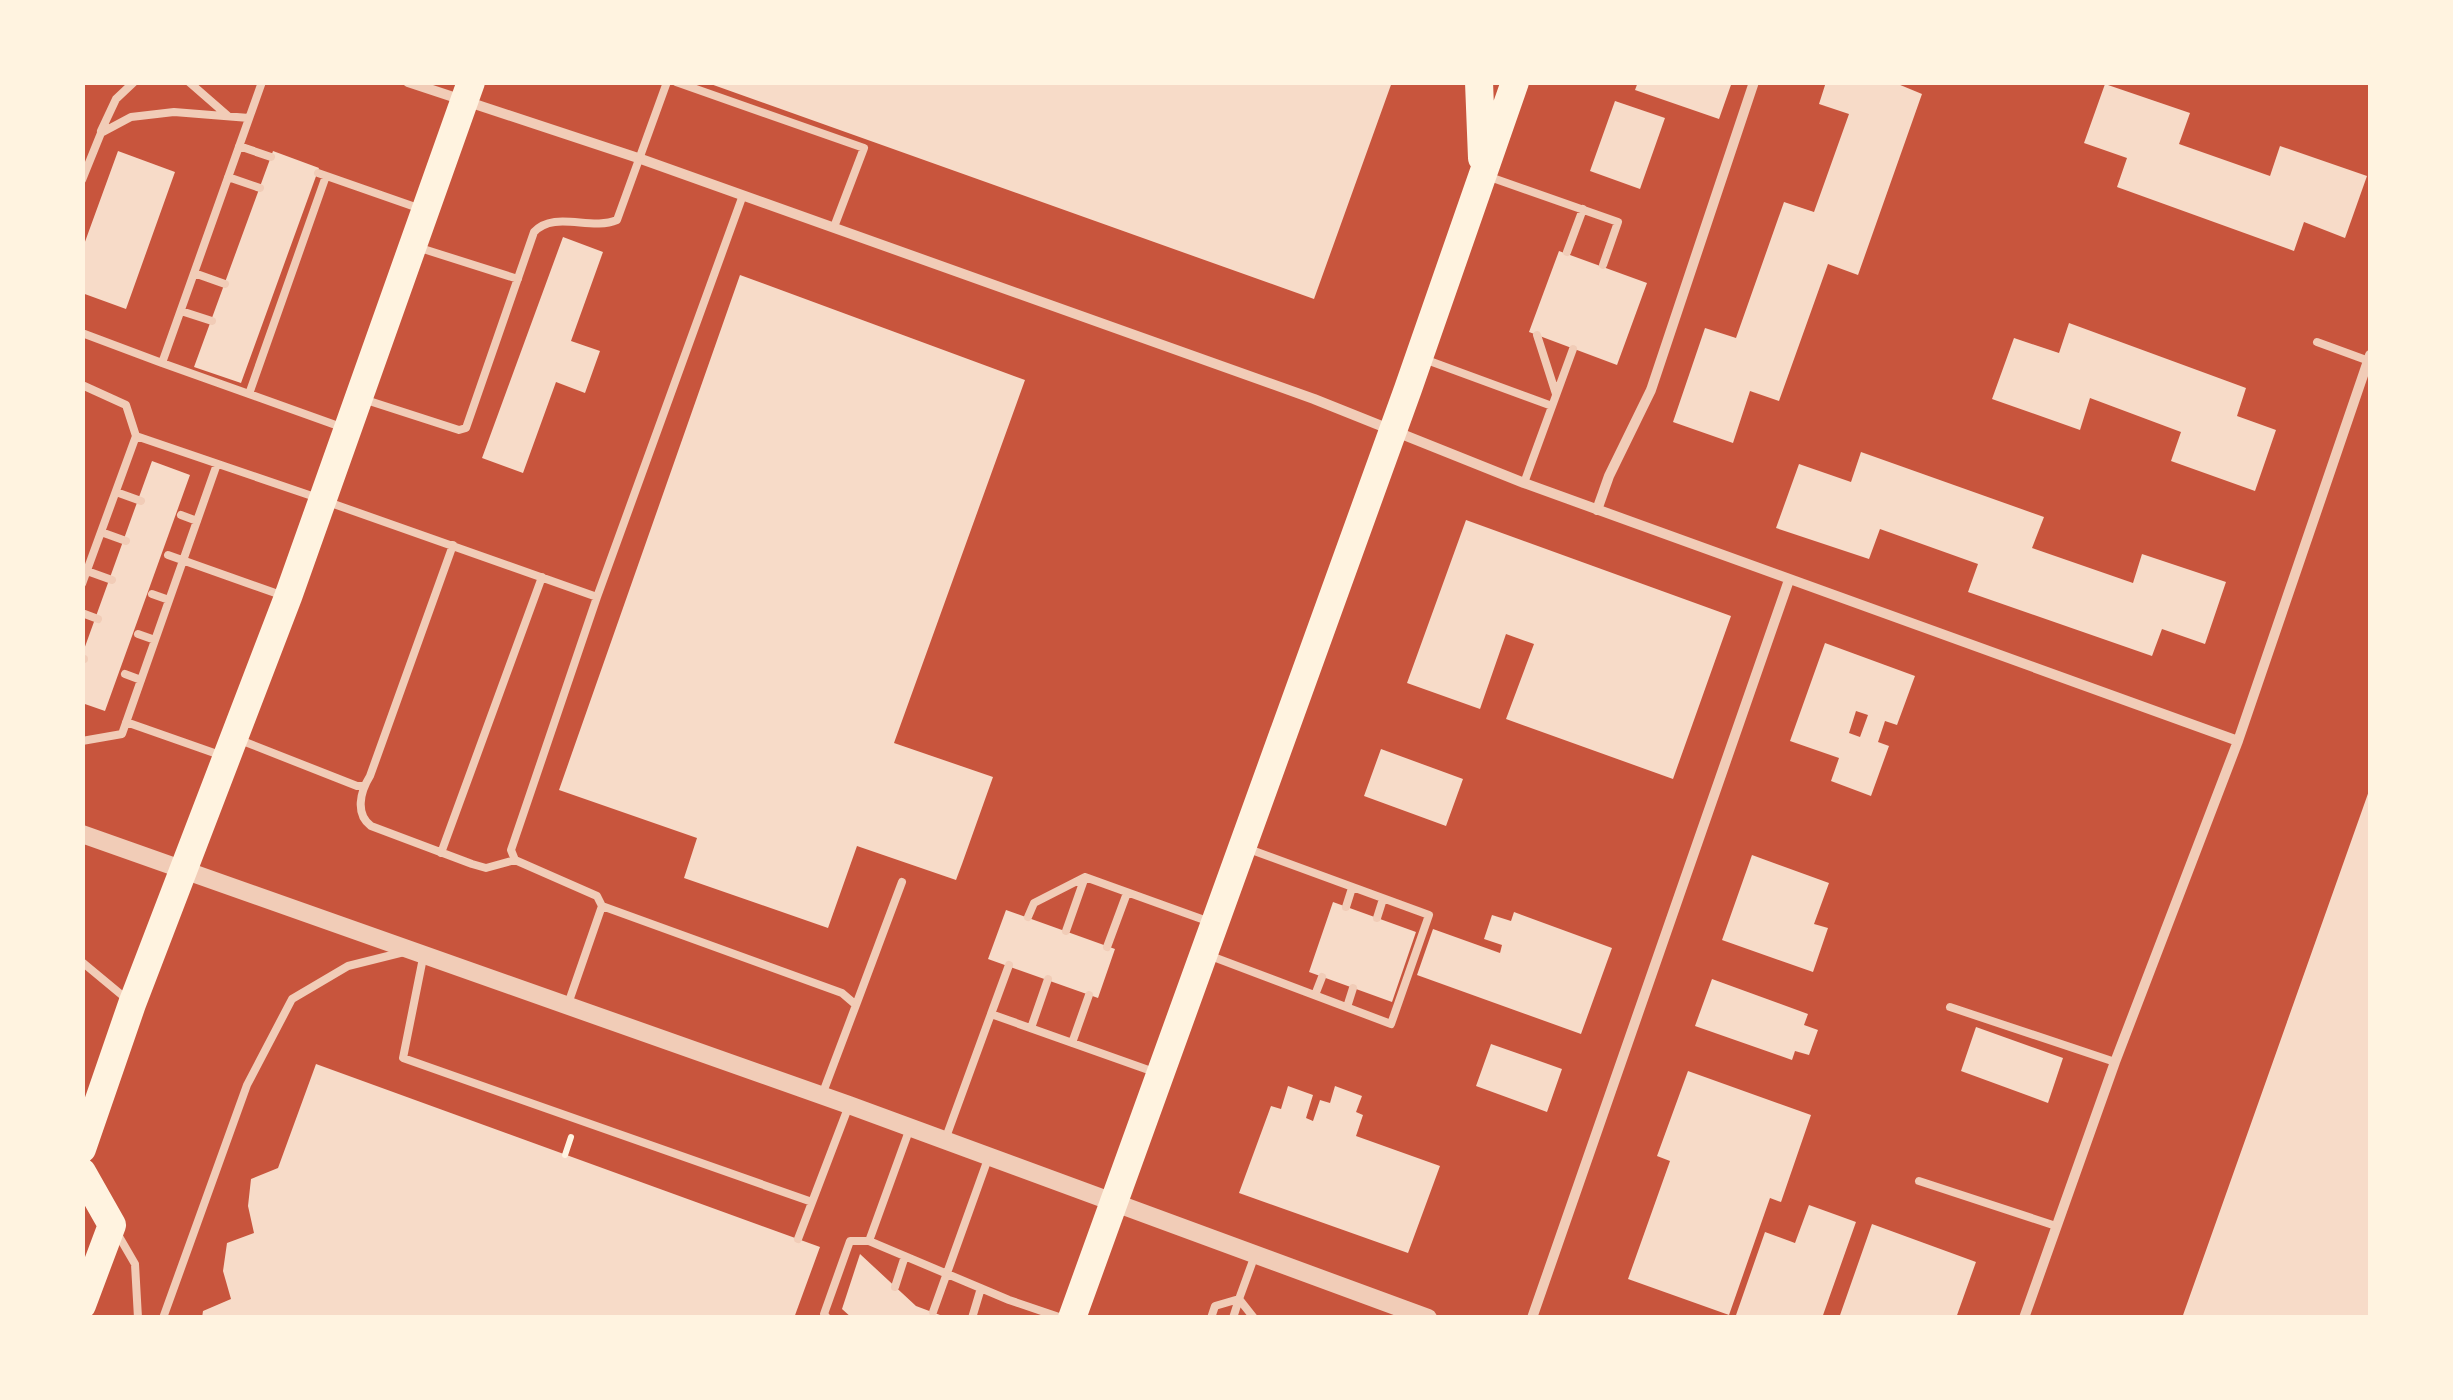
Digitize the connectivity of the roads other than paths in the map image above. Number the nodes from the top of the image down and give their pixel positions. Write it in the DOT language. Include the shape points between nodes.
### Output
graph roads {
  1 [pos="134,82"];
  2 [pos="188,82"];
  3 [pos="262,82"];
  4 [pos="408,82"];
  5 [pos="668,82"];
  6 [pos="676,82"];
  7 [pos="1479,82"];
  8 [pos="1516,82"];
  9 [pos="1754,82"];
  10 [pos="467,92"];
  11 [pos="228,116"];
  12 [pos="249,118"];
  13 [pos="100,133"];
  14 [pos="240,146"];
  15 [pos="272,157"];
  16 [pos="641,159"];
  17 [pos="1482,175"];
  18 [pos="228,177"];
  19 [pos="82,180"];
  20 [pos="260,188"];
  21 [pos="743,195"];
  22 [pos="1583,209"];
  23 [pos="425,211"];
  24 [pos="834,227"];
  25 [pos="413,246"];
  26 [pos="1567,252"];
  27 [pos="1603,265"];
  28 [pos="194,273"];
  29 [pos="518,280"];
  30 [pos="226,284"];
  31 [pos="181,310"];
  32 [pos="212,321"];
  33 [pos="82,333"];
  34 [pos="1537,335"];
  35 [pos="258,337"];
  36 [pos="268,340"];
  37 [pos="2317,342"];
  38 [pos="1573,348"];
  39 [pos="1419,357"];
  40 [pos="2370,358"];
  41 [pos="162,363"];
  42 [pos="82,385"];
  43 [pos="249,394"];
  44 [pos="1556,394"];
  45 [pos="359,398"];
  46 [pos="1552,406"];
  47 [pos="348,429"];
  48 [pos="1392,431"];
  49 [pos="136,436"];
  50 [pos="217,464"];
  51 [pos="1524,484"];
  52 [pos="116,492"];
  53 [pos="323,500"];
  54 [pos="141,501"];
  55 [pos="1597,510"];
  56 [pos="182,515"];
  57 [pos="197,521"];
  58 [pos="101,532"];
  59 [pos="126,540"];
  60 [pos="454,546"];
  61 [pos="168,555"];
  62 [pos="183,561"];
  63 [pos="87,571"];
  64 [pos="542,577"];
  65 [pos="112,580"];
  66 [pos="1789,580"];
  67 [pos="82,584"];
  68 [pos="152,594"];
  69 [pos="288,597"];
  70 [pos="597,597"];
  71 [pos="169,600"];
  72 [pos="82,614"];
  73 [pos="98,619"];
  74 [pos="138,634"];
  75 [pos="155,640"];
  76 [pos="125,674"];
  77 [pos="141,680"];
  78 [pos="126,722"];
  79 [pos="82,740"];
  80 [pos="2238,741"];
  81 [pos="232,748"];
  82 [pos="364,786"];
  83 [pos="82,834"];
  84 [pos="1242,846"];
  85 [pos="441,853"];
  86 [pos="516,860"];
  87 [pos="184,870"];
  88 [pos="1085,877"];
  89 [pos="902,882"];
  90 [pos="1352,888"];
  91 [pos="1127,892"];
  92 [pos="1384,899"];
  93 [pos="602,906"];
  94 [pos="1346,907"];
  95 [pos="1028,917"];
  96 [pos="1377,918"];
  97 [pos="1214,924"];
  98 [pos="1066,931"];
  99 [pos="1107,947"];
  100 [pos="419,952"];
  101 [pos="1204,953"];
  102 [pos="82,962"];
  103 [pos="1010,965"];
  104 [pos="1322,977"];
  105 [pos="1048,979"];
  106 [pos="1354,988"];
  107 [pos="1090,995"];
  108 [pos="1315,996"];
  109 [pos="132,1004"];
  110 [pos="568,1004"];
  111 [pos="856,1006"];
  112 [pos="1950,1007"];
  113 [pos="1347,1008"];
  114 [pos="991,1014"];
  115 [pos="1031,1028"];
  116 [pos="1072,1043"];
  117 [pos="2115,1062"];
  118 [pos="1161,1074"];
  119 [pos="822,1096"];
  120 [pos="849,1105"];
  121 [pos="910,1128"];
  122 [pos="945,1140"];
  123 [pos="82,1149"];
  124 [pos="989,1156"];
  125 [pos="82,1172"];
  126 [pos="1920,1181"];
  127 [pos="812,1202"];
  128 [pos="1114,1202"];
  129 [pos="112,1224"];
  130 [pos="2056,1226"];
  131 [pos="798,1239"];
  132 [pos="869,1241"];
  133 [pos="1256,1254"];
  134 [pos="905,1256"];
  135 [pos="948,1274"];
  136 [pos="896,1287"];
  137 [pos="982,1288"];
  138 [pos="1239,1299"];
  139 [pos="82,1305"];
  140 [pos="933,1312"];
  141 [pos="138,1318"];
  142 [pos="163,1318"];
  143 [pos="827,1318"];
  144 [pos="972,1318"];
  145 [pos="1062,1318"];
  146 [pos="1072,1318"];
  147 [pos="1210,1318"];
  148 [pos="1233,1318"];
  149 [pos="1254,1318"];
  150 [pos="1428,1318"];
  151 [pos="1532,1318"];
  152 [pos="2024,1318"];
  1 -- 13 [label="lane"];
  2 -- 11 [label="lane"];
  3 -- 12 [label="lane"];
  4 -- 10 [label="street"];
  5 -- 16 [label="lane"];
  6 -- 24 [label="lane" via="864,148"];
  7 -- 17 [label="highway"];
  8 -- 17 [label="highway"];
  9 -- 55 [label="street" via="1650,390"];
  10 -- 16 [label="street"];
  10 -- 23 [label="highway"];
  11 -- 12 [label="lane"];
  11 -- 13 [label="lane" via="131,117"];
  12 -- 14 [label="lane"];
  13 -- 19 [label="lane"];
  14 -- 15 [label="lane"];
  14 -- 18 [label="lane"];
  16 -- 21 [label="street"];
  16 -- 29 [label="lane" via="617,220 540,225"];
  17 -- 22 [label="lane"];
  17 -- 39 [label="highway"];
  18 -- 20 [label="lane"];
  18 -- 28 [label="lane"];
  21 -- 24 [label="street"];
  21 -- 70 [label="lane"];
  22 -- 26 [label="lane"];
  22 -- 27 [label="lane" via="1618,222"];
  23 -- 25 [label="highway"];
  23 -- 36 [label="lane" via="322,175"];
  24 -- 48 [label="street"];
  25 -- 29 [label="lane"];
  25 -- 45 [label="highway"];
  28 -- 30 [label="lane"];
  28 -- 31 [label="lane"];
  29 -- 45 [label="lane" via="466,428"];
  31 -- 32 [label="lane"];
  31 -- 41 [label="lane"];
  33 -- 41 [label="lane"];
  34 -- 44 [label="lane"];
  35 -- 36 [label="lane"];
  36 -- 43 [label="lane"];
  37 -- 40 [label="lane"];
  38 -- 44 [label="lane"];
  39 -- 46 [label="lane"];
  39 -- 48 [label="highway"];
  40 -- 80 [label="street"];
  41 -- 43 [label="lane"];
  42 -- 49 [label="lane" via="126,405"];
  43 -- 47 [label="lane"];
  44 -- 46 [label="lane"];
  45 -- 47 [label="highway"];
  46 -- 51 [label="lane"];
  47 -- 53 [label="highway"];
  48 -- 51 [label="street"];
  48 -- 84 [label="highway"];
  49 -- 50 [label="lane"];
  49 -- 52 [label="lane"];
  50 -- 53 [label="lane"];
  50 -- 57 [label="lane"];
  51 -- 55 [label="street"];
  52 -- 54 [label="lane"];
  52 -- 58 [label="lane"];
  53 -- 60 [label="lane"];
  53 -- 69 [label="highway"];
  55 -- 66 [label="street"];
  56 -- 57 [label="lane"];
  57 -- 62 [label="lane"];
  58 -- 59 [label="lane"];
  58 -- 63 [label="lane"];
  60 -- 64 [label="lane"];
  60 -- 82 [label="lane"];
  61 -- 62 [label="lane"];
  62 -- 69 [label="lane"];
  62 -- 71 [label="lane"];
  63 -- 65 [label="lane"];
  63 -- 67 [label="lane"];
  64 -- 70 [label="lane"];
  64 -- 85 [label="lane"];
  66 -- 80 [label="street"];
  66 -- 151 [label="street"];
  68 -- 71 [label="lane"];
  69 -- 81 [label="highway"];
  70 -- 86 [label="lane" via="510,850"];
  71 -- 75 [label="lane"];
  72 -- 73 [label="lane"];
  74 -- 75 [label="lane"];
  75 -- 77 [label="lane"];
  76 -- 77 [label="lane"];
  77 -- 78 [label="lane"];
  78 -- 79 [label="lane" via="122,734"];
  78 -- 81 [label="lane"];
  80 -- 117 [label="street"];
  81 -- 82 [label="lane"];
  81 -- 87 [label="highway"];
  82 -- 85 [label="lane" via="362,819"];
  83 -- 87 [label="street"];
  84 -- 90 [label="lane"];
  84 -- 97 [label="highway"];
  85 -- 86 [label="lane" via="486,868"];
  86 -- 93 [label="lane" via="583,888"];
  87 -- 100 [label="street"];
  87 -- 109 [label="highway"];
  88 -- 91 [label="lane"];
  88 -- 95 [label="lane" via="1034,903"];
  88 -- 98 [label="lane"];
  89 -- 111 [label="lane"];
  90 -- 92 [label="lane"];
  90 -- 94 [label="lane"];
  91 -- 97 [label="lane"];
  91 -- 99 [label="lane"];
  92 -- 96 [label="lane"];
  92 -- 113 [label="lane" via="1429,915 1391,1024"];
  93 -- 110 [label="lane"];
  93 -- 111 [label="lane" via="842,993"];
  97 -- 101 [label="highway"];
  100 -- 110 [label="street"];
  100 -- 127 [label="lane" via="403,1058"];
  100 -- 142 [label="lane" via="348,966 292,999 247,1085"];
  101 -- 108 [label="lane"];
  101 -- 118 [label="highway"];
  102 -- 109 [label="lane"];
  103 -- 114 [label="lane"];
  104 -- 108 [label="lane"];
  105 -- 115 [label="lane"];
  106 -- 113 [label="lane"];
  107 -- 116 [label="lane"];
  108 -- 113 [label="lane"];
  109 -- 123 [label="highway"];
  110 -- 119 [label="street"];
  111 -- 119 [label="lane"];
  112 -- 117 [label="lane"];
  114 -- 115 [label="lane"];
  114 -- 122 [label="lane"];
  115 -- 116 [label="lane"];
  116 -- 118 [label="lane"];
  117 -- 130 [label="street"];
  118 -- 128 [label="highway"];
  119 -- 120 [label="street"];
  120 -- 121 [label="street"];
  120 -- 127 [label="lane"];
  121 -- 122 [label="street"];
  121 -- 132 [label="lane"];
  122 -- 124 [label="street"];
  124 -- 128 [label="street"];
  124 -- 135 [label="lane"];
  125 -- 129 [label="highway"];
  126 -- 130 [label="lane"];
  127 -- 131 [label="lane"];
  128 -- 133 [label="street"];
  128 -- 146 [label="highway"];
  129 -- 139 [label="highway"];
  129 -- 141 [label="lane" via="134,1264"];
  130 -- 152 [label="street"];
  132 -- 134 [label="lane"];
  132 -- 143 [label="lane" via="850,1241"];
  133 -- 138 [label="lane"];
  133 -- 150 [label="street"];
  134 -- 135 [label="lane"];
  134 -- 136 [label="lane"];
  135 -- 137 [label="lane"];
  135 -- 140 [label="lane"];
  137 -- 144 [label="lane"];
  137 -- 145 [label="lane"];
  138 -- 147 [label="lane" via="1215,1306"];
  138 -- 148 [label="lane"];
  138 -- 149 [label="lane"];
}
